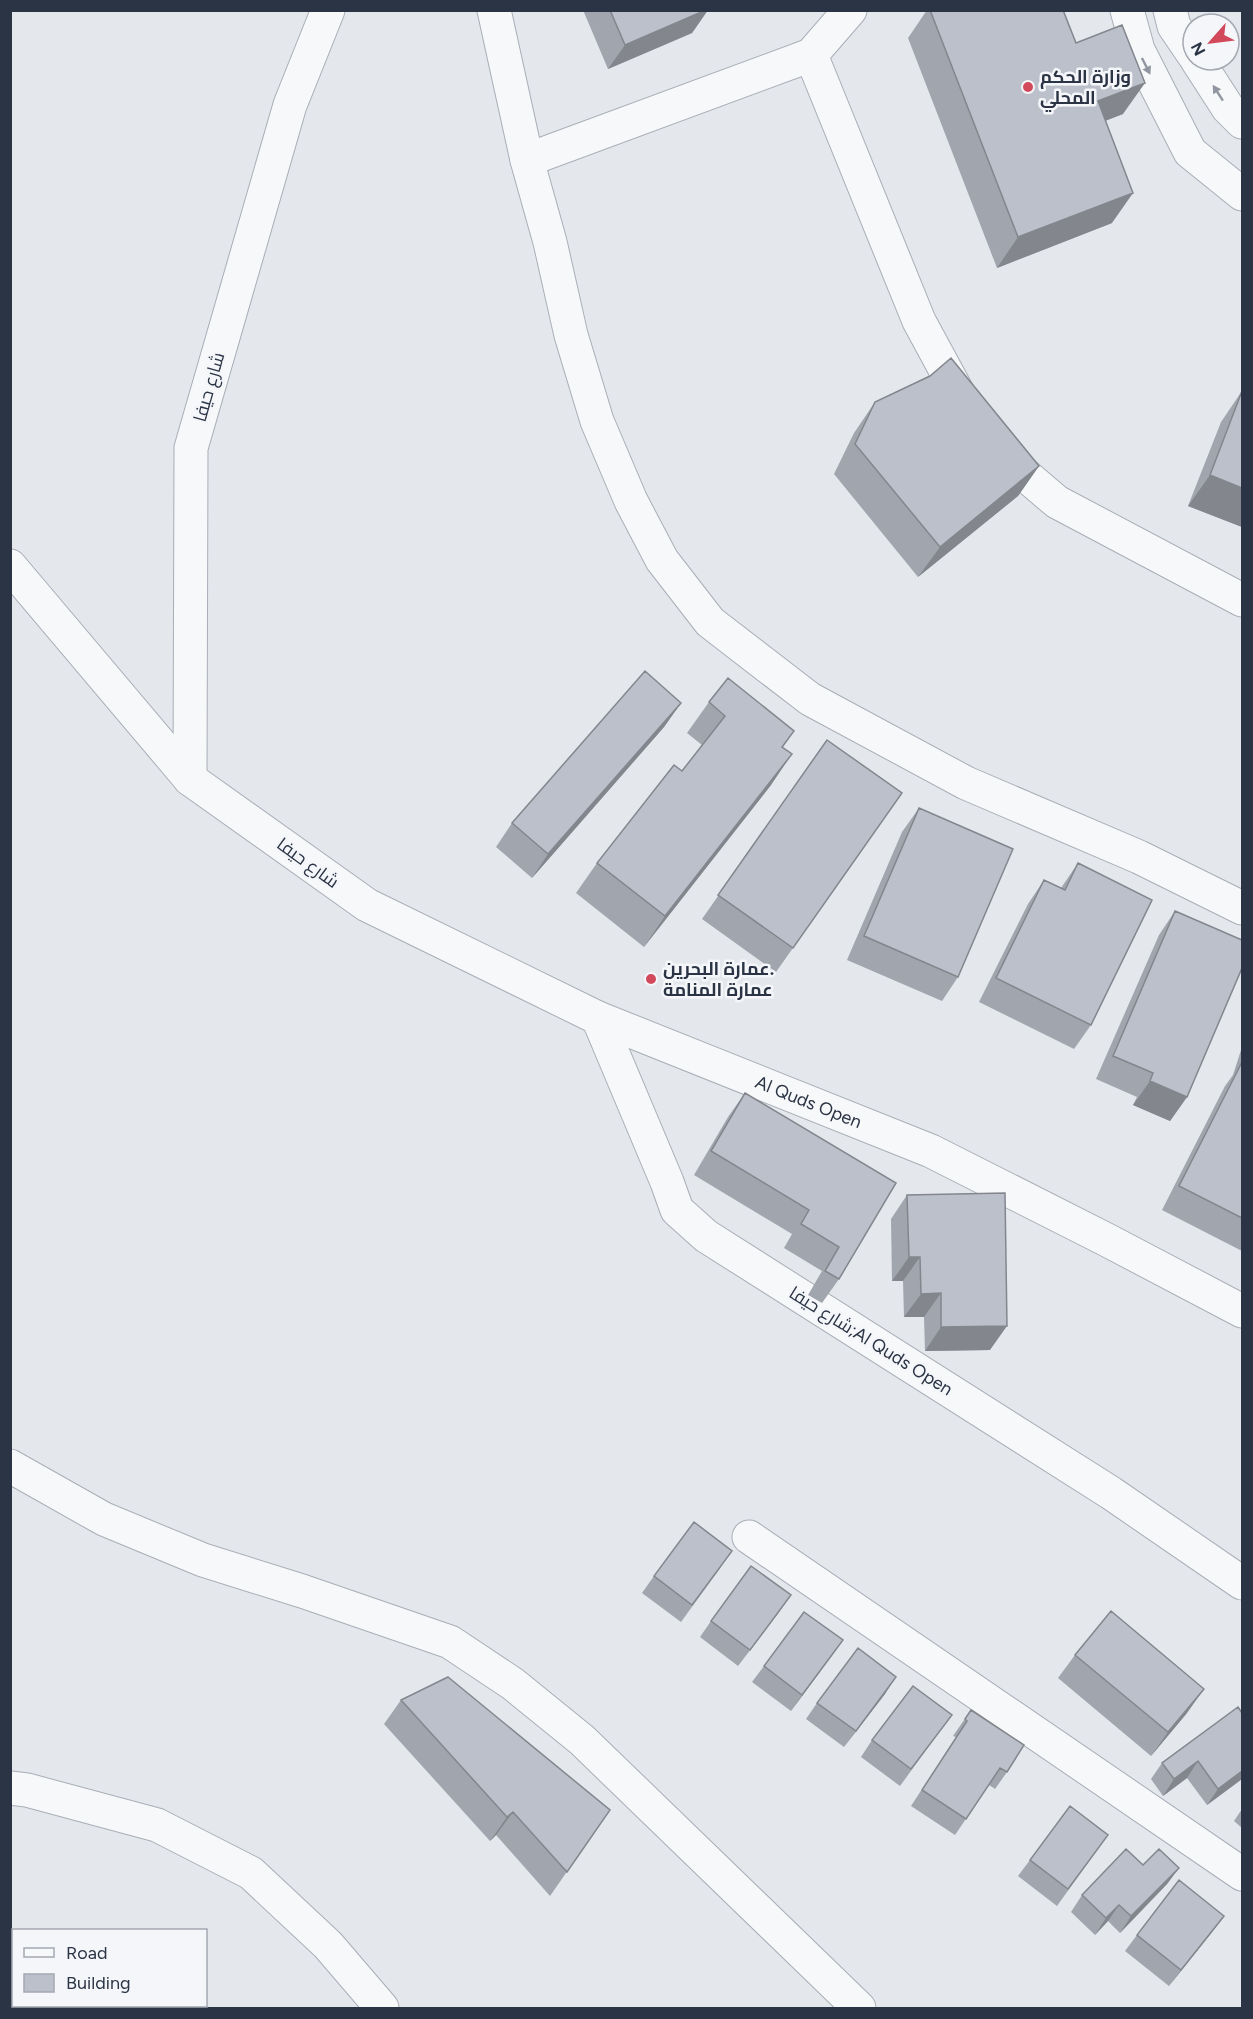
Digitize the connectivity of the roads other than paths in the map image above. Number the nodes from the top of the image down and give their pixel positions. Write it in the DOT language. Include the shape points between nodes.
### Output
graph roads {
  1 [pos="328,10"];
  2 [pos="494,10"];
  3 [pos="850,10"];
  4 [pos="1127,10"];
  5 [pos="1170,10"];
  6 [pos="1181,36"];
  7 [pos="812,55"];
  8 [pos="1205,72"];
  9 [pos="1242,122"];
  10 [pos="527,160"];
  11 [pos="1242,194"];
  12 [pos="10,566"];
  13 [pos="1242,600"];
  14 [pos="190,779"];
  15 [pos="367,905"];
  16 [pos="1242,908"];
  17 [pos="598,1018"];
  18 [pos="1242,1311"];
  19 [pos="10,1466"];
  20 [pos="749,1537"];
  21 [pos="1242,1583"];
  22 [pos="10,1788"];
  23 [pos="1242,1874"];
  24 [pos="382,2008"];
  25 [pos="859,2008"];
  1 -- 14 [label="street, شارع حيفا" via="290,105 191,448"];
  2 -- 10 [label="street"];
  3 -- 7 [label="street"];
  4 -- 11 [label="street, one-way" via="1138,50 1190,152"];
  5 -- 6 [label="street"];
  7 -- 10 [label="street"];
  7 -- 13 [label="street" via="919,321 970,414 1017,468 1057,502"];
  9 -- 8 [label="street, one-way"];
  10 -- 16 [label="street" via="597,422 662,560 710,622 810,699 945,772 1139,857"];
  12 -- 14 [label="street, شارع حيفا"];
  14 -- 15 [label="street, شارع حيفا"];
  15 -- 17 [label="street, Al Quds Open"];
  17 -- 18 [label="street, Al Quds Open" via="931,1151"];
  17 -- 21 [label="street, شارع حيفا;Al Quds Open" via="677,1210 706,1236 1111,1493"];
  19 -- 25 [label="street" via="104,1519 203,1560 450,1642 513,1684 582,1740"];
  20 -- 23 [label="street"];
  22 -- 24 [label="street" via="157,1825 251,1872 327,1945"];
}
